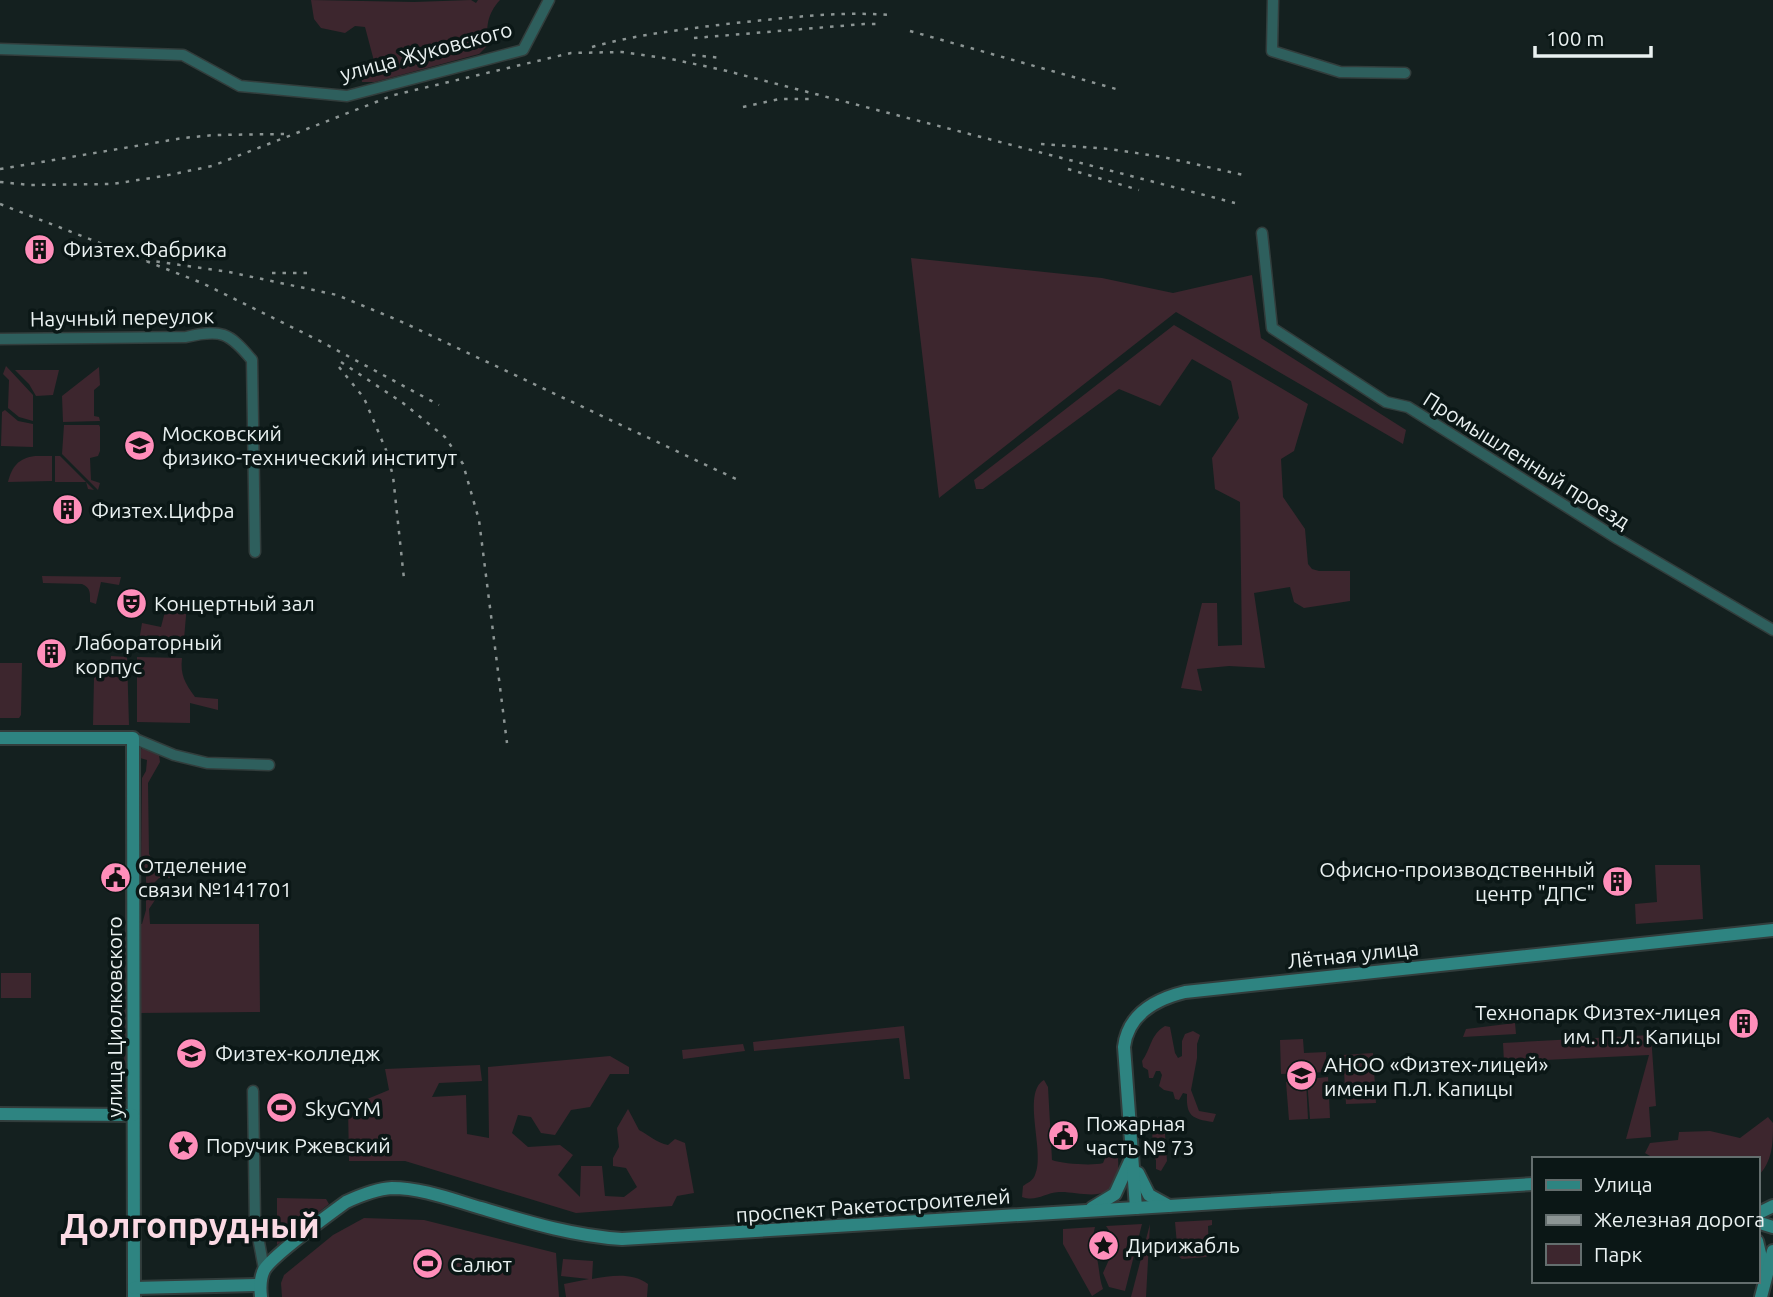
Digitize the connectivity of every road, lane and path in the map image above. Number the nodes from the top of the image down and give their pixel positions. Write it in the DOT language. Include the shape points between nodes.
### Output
graph roads {
  1 [pos="549,0"];
  2 [pos="1273,0"];
  3 [pos="0,49"];
  4 [pos="1405,74"];
  5 [pos="1262,233"];
  6 [pos="0,339"];
  7 [pos="255,552"];
  8 [pos="1773,631"];
  9 [pos="0,738"];
  10 [pos="134,738"];
  11 [pos="269,765"];
  12 [pos="1773,930"];
  13 [pos="253,1091"];
  14 [pos="0,1114"];
  15 [pos="133,1115"];
  16 [pos="1132,1155"];
  17 [pos="1532,1184"];
  18 [pos="1170,1206"];
  19 [pos="1136,1208"];
  20 [pos="1086,1211"];
  21 [pos="1759,1247"];
  22 [pos="1773,1251"];
  23 [pos="264,1269"];
  24 [pos="1765,1281"];
  25 [pos="260,1291"];
  26 [pos="134,1293"];
  27 [pos="1761,1297"];
  1 -- 3 [label="street, улица Жуковского" via="523,50 347,96 240,86 183,55"];
  2 -- 4 [label="street" via="1272,51 1340,72"];
  5 -- 8 [label="street, Промышленный проезд" via="1272,328 1386,402 1409,407 1618,540"];
  6 -- 7 [label="street, Научный переулок" via="186,337 212,331 228,335 240,345 252,360"];
  9 -- 10 [label="street"];
  10 -- 11 [label="street" via="207,763"];
  10 -- 15 [label="street, улица Циолковского"];
  12 -- 16 [label="street, Лётная улица" via="1170,995 1142,1011 1125,1040"];
  13 -- 23 [label="street" via="255,1221"];
  14 -- 15 [label="street"];
  15 -- 26 [label="street, улица Циолковского"];
  16 -- 18 [label="street" via="1145,1190"];
  16 -- 19 [label="street, Лётная улица"];
  16 -- 20 [label="street" via="1115,1194"];
  17 -- 18 [label="street, проспект Ракетостроителей"];
  18 -- 19 [label="street, проспект Ракетостроителей"];
  19 -- 20 [label="street, проспект Ракетостроителей"];
  20 -- 23 [label="street, проспект Ракетостроителей" via="622,1239 557,1230 436,1195 393,1188 346,1202"];
  21 -- 24 [label="street"];
  22 -- 24 [label="street"];
  23 -- 25 [label="street"];
  24 -- 27 [label="street"];
  25 -- 26 [label="street"];
}
